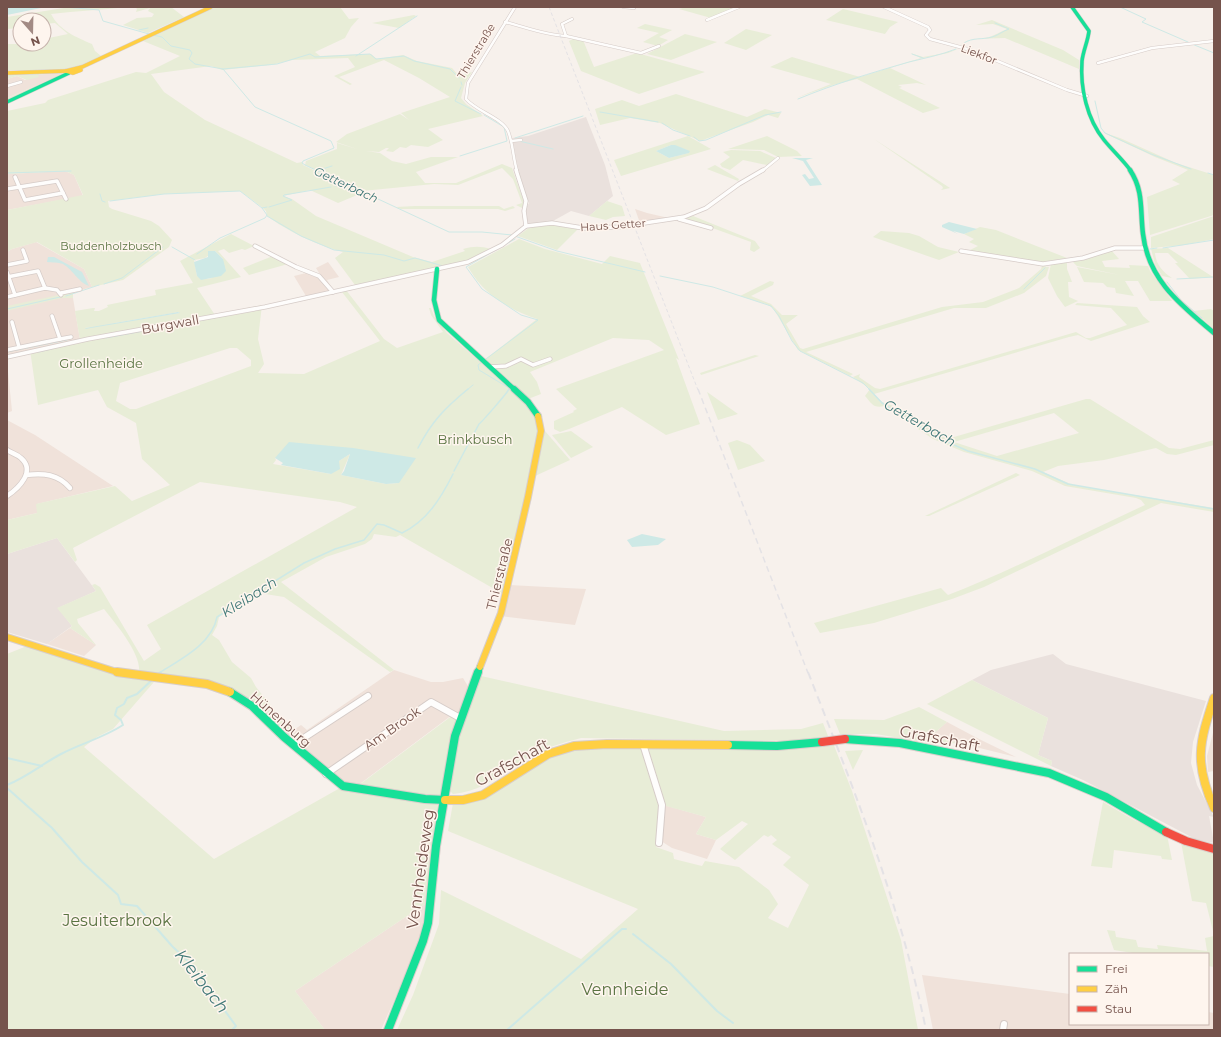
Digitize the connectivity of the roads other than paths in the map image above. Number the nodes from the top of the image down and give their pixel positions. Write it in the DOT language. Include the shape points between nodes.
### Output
graph roads {
  1 [pos="211,7"];
  2 [pos="515,7"];
  3 [pos="740,7"];
  4 [pos="884,7"];
  5 [pos="1072,7"];
  6 [pos="572,19"];
  7 [pos="707,20"];
  8 [pos="505,22"];
  9 [pos="566,36"];
  10 [pos="1214,41"];
  11 [pos="659,46"];
  12 [pos="1098,63"];
  13 [pos="68,72"];
  14 [pos="7,73"];
  15 [pos="21,82"];
  16 [pos="7,86"];
  17 [pos="1087,96"];
  18 [pos="7,102"];
  19 [pos="521,140"];
  20 [pos="511,141"];
  21 [pos="778,158"];
  22 [pos="15,177"];
  23 [pos="19,187"];
  24 [pos="7,189"];
  25 [pos="63,193"];
  26 [pos="66,199"];
  27 [pos="678,219"];
  28 [pos="526,226"];
  29 [pos="711,228"];
  30 [pos="255,246"];
  31 [pos="1146,248"];
  32 [pos="24,250"];
  33 [pos="961,251"];
  34 [pos="7,265"];
  35 [pos="442,268"];
  36 [pos="7,272"];
  37 [pos="8,277"];
  38 [pos="45,288"];
  39 [pos="80,289"];
  40 [pos="333,292"];
  41 [pos="15,295"];
  42 [pos="7,296"];
  43 [pos="52,316"];
  44 [pos="12,322"];
  45 [pos="1214,333"];
  46 [pos="81,335"];
  47 [pos="71,337"];
  48 [pos="60,339"];
  49 [pos="82,341"];
  50 [pos="19,347"];
  51 [pos="7,350"];
  52 [pos="7,357"];
  53 [pos="550,359"];
  54 [pos="485,363"];
  55 [pos="7,450"];
  56 [pos="26,475"];
  57 [pos="70,488"];
  58 [pos="7,496"];
  59 [pos="7,637"];
  60 [pos="368,696"];
  61 [pos="1214,698"];
  62 [pos="460,718"];
  63 [pos="643,744"];
  64 [pos="293,745"];
  65 [pos="326,774"];
  66 [pos="443,800"];
  67 [pos="1214,808"];
  68 [pos="659,843"];
  69 [pos="1214,849"];
  70 [pos="388,1030"];
  1 -- 13 [label="street" via="79,68 82,70 80,72"];
  2 -- 8 [label="street, Thierstraße"];
  3 -- 7 [label="street"];
  4 -- 17 [label="street, Liekfor" via="928,27 930,30 926,34 930,39 972,50"];
  5 -- 17 [label="street" via="1089,31 1083,60"];
  6 -- 9 [label="street" via="562,24"];
  8 -- 9 [label="street, Thierstraße" via="551,35"];
  8 -- 20 [label="street, Thierstraße" via="468,83 466,93 473,107 506,127"];
  9 -- 11 [label="street, Thierstraße" via="641,53"];
  10 -- 12 [label="street" via="1152,48"];
  13 -- 14 [label="street"];
  13 -- 18 [label="street"];
  15 -- 16 [label="street"];
  17 -- 31 [label="street" via="1093,124 1099,135 1137,178"];
  19 -- 20 [label="street"];
  20 -- 28 [label="street, Thierstraße" via="515,166 526,201"];
  21 -- 27 [label="street, Haus Getter" via="706,208"];
  22 -- 23 [label="street"];
  23 -- 24 [label="street"];
  23 -- 25 [label="street" via="57,181"];
  23 -- 25 [label="street" via="25,200"];
  25 -- 26 [label="street"];
  27 -- 28 [label="street, Haus Getter" via="604,228 583,228 552,223"];
  27 -- 29 [label="street, Haus Getter"];
  28 -- 35 [label="street" via="513,237 474,260"];
  30 -- 40 [label="street" via="319,276"];
  31 -- 33 [label="street" via="1115,248 1083,258 1043,264"];
  31 -- 45 [label="street" via="1150,265 1165,287"];
  32 -- 34 [label="street" via="27,261"];
  35 -- 40 [label="street, Burgwall"];
  35 -- 54 [label="street, Thierstraße" via="434,300 437,316 443,325"];
  36 -- 37 [label="street"];
  37 -- 38 [label="street" via="38,271"];
  37 -- 41 [label="street"];
  38 -- 39 [label="street" via="57,290 61,294"];
  38 -- 41 [label="street"];
  40 -- 49 [label="street, Burgwall"];
  41 -- 42 [label="street"];
  43 -- 48 [label="street"];
  44 -- 50 [label="street"];
  46 -- 49 [label="street"];
  47 -- 48 [label="street"];
  48 -- 50 [label="street"];
  49 -- 52 [label="street, Burgwall"];
  50 -- 51 [label="street"];
  53 -- 54 [label="street" via="533,366 521,358 506,366"];
  54 -- 62 [label="street, Thierstraße" via="528,402 538,418 541,431 505,601"];
  55 -- 56 [label="street" via="25,464"];
  56 -- 57 [label="street" via="54,476"];
  56 -- 58 [label="street" via="19,488"];
  59 -- 64 [label="street, Hünenburg" via="115,672 207,684 234,694 252,706"];
  60 -- 64 [label="street"];
  61 -- 67 [label="street" via="1200,741 1198,762 1201,780"];
  62 -- 65 [label="street, Am Brook" via="433,702 429,703"];
  62 -- 66 [label="street, Thierstraße"];
  63 -- 66 [label="street, Grafschaft" via="587,744 562,749 534,762 483,795 463,800"];
  63 -- 68 [label="street" via="662,805"];
  63 -- 69 [label="street, Grafschaft, bridge" via="777,746 845,739 900,743 1050,773 1105,797 1182,839"];
  64 -- 65 [label="street, Hünenburg"];
  65 -- 66 [label="street, Hünenburg" via="343,786 353,789"];
  66 -- 70 [label="street, Vennheideweg" via="428,922"];
}
